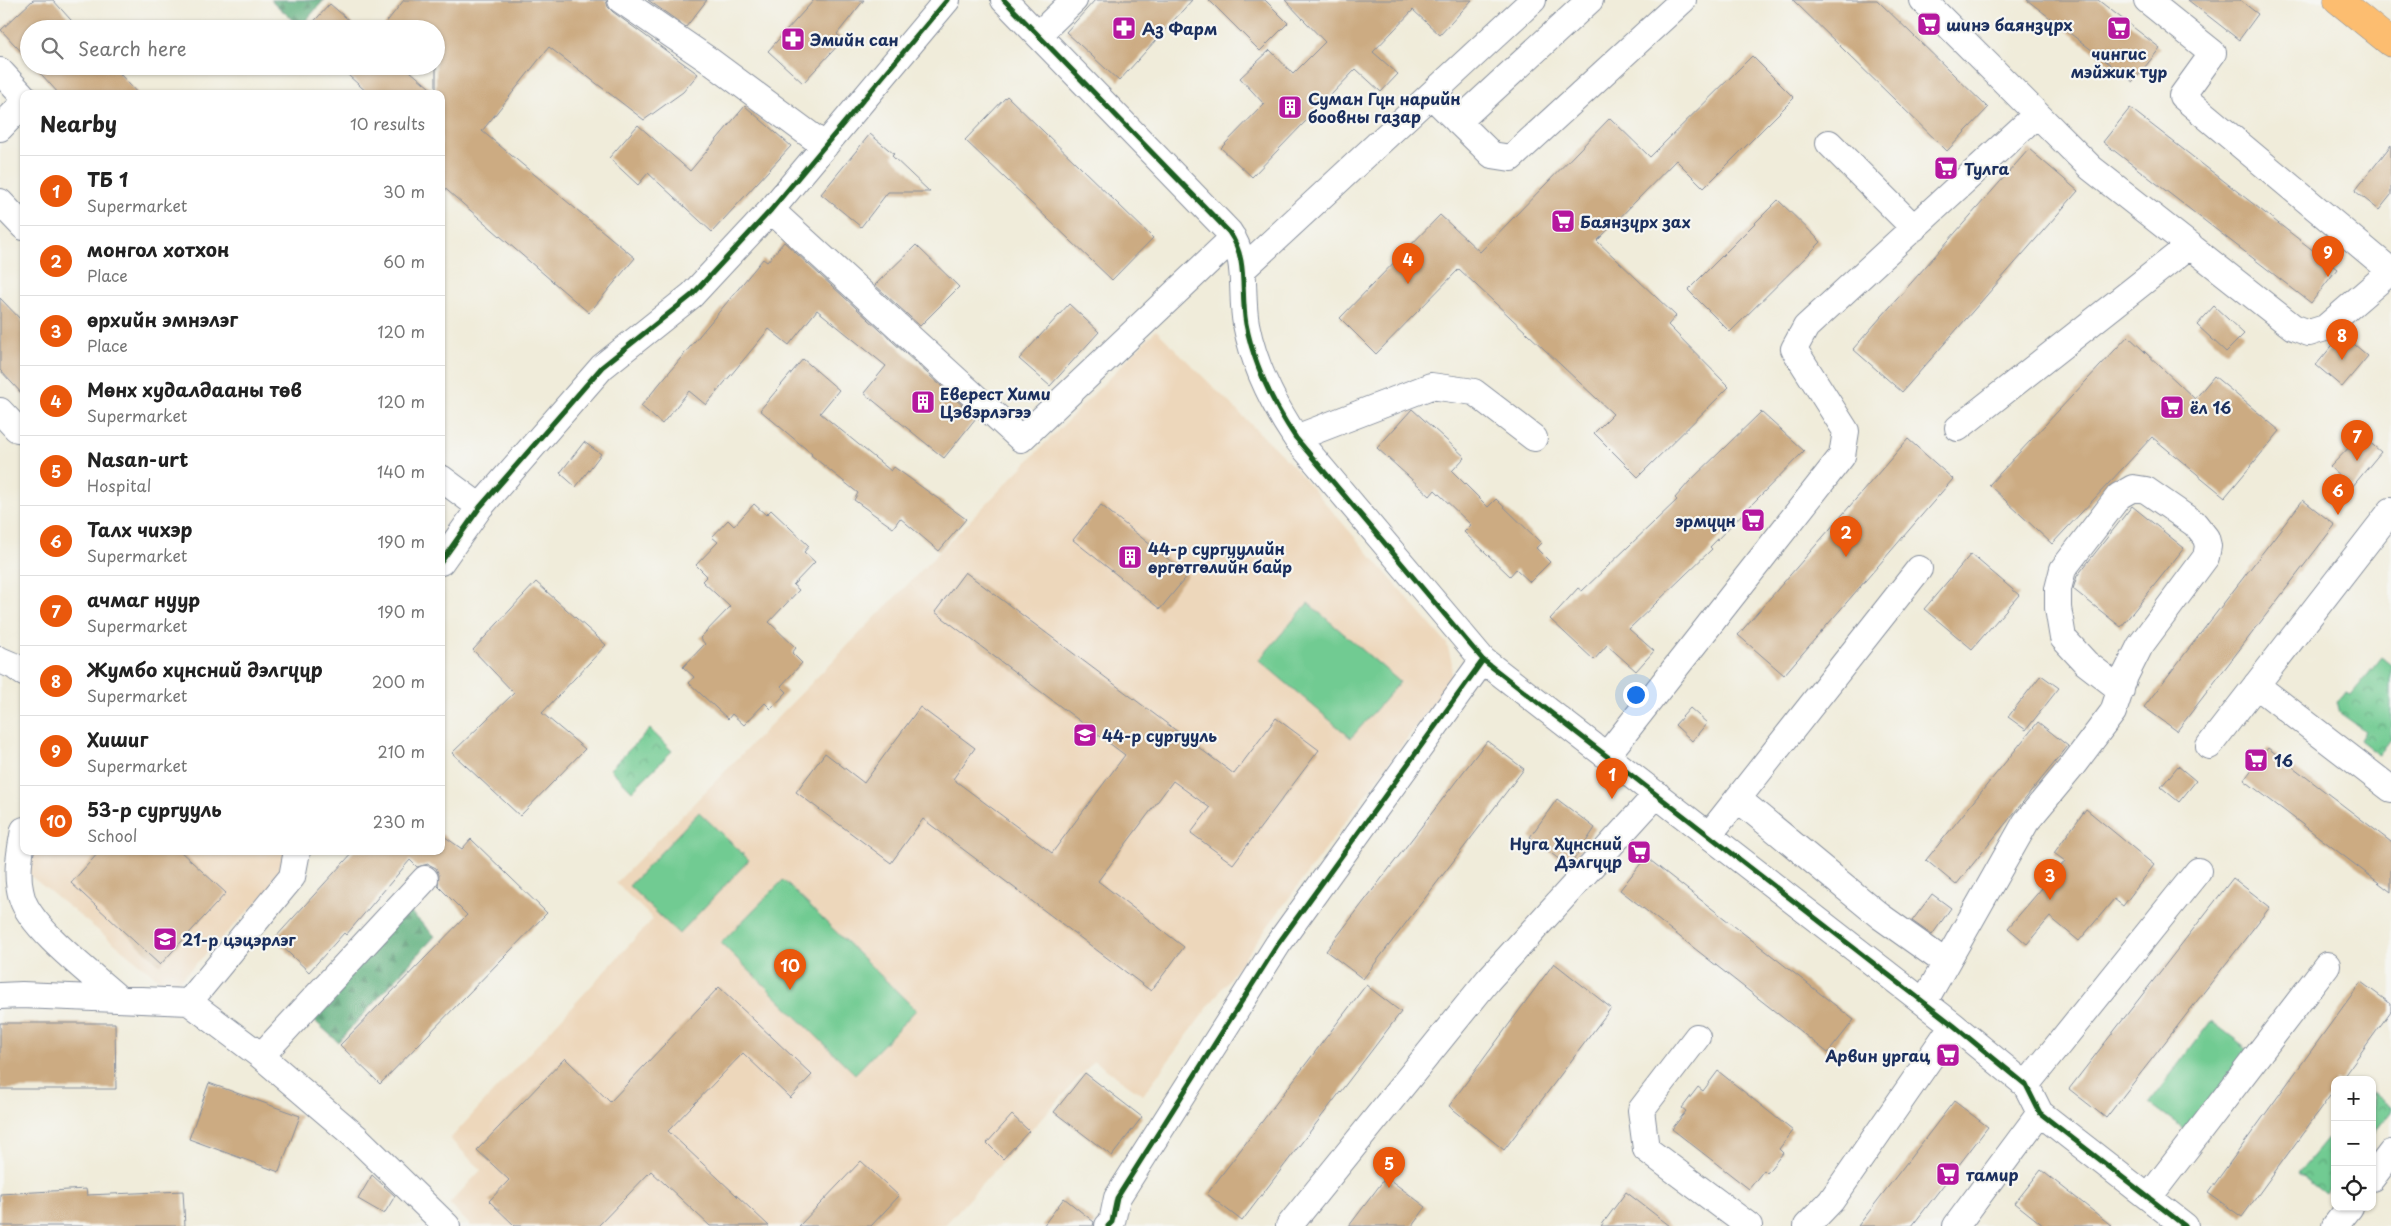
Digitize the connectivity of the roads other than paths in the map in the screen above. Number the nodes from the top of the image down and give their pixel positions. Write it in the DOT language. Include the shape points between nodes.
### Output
graph roads {
  1 [pos="621,0"];
  2 [pos="947,0"];
  3 [pos="1004,0"];
  4 [pos="1074,0"];
  5 [pos="1533,0"];
  6 [pos="1590,0"];
  7 [pos="1683,0"];
  8 [pos="1923,0"];
  9 [pos="2147,0"];
  10 [pos="2338,0"];
  11 [pos="1038,35"];
  12 [pos="2391,43"];
  13 [pos="0,71"];
  14 [pos="20,93"];
  15 [pos="1431,95"];
  16 [pos="20,107"];
  17 [pos="2037,114"];
  18 [pos="1458,122"];
  19 [pos="0,128"];
  20 [pos="1829,143"];
  21 [pos="825,146"];
  22 [pos="0,202"];
  23 [pos="771,210"];
  24 [pos="20,223"];
  25 [pos="1914,228"];
  26 [pos="1233,238"];
  27 [pos="2190,245"];
  28 [pos="1243,270"];
  29 [pos="2391,271"];
  30 [pos="0,411"];
  31 [pos="1958,428"];
  32 [pos="20,429"];
  33 [pos="1296,438"];
  34 [pos="1534,438"];
  35 [pos="445,481"];
  36 [pos="480,507"];
  37 [pos="2391,511"];
  38 [pos="445,556"];
  39 [pos="1919,569"];
  40 [pos="0,660"];
  41 [pos="1483,660"];
  42 [pos="20,670"];
  43 [pos="2256,685"];
  44 [pos="2120,690"];
  45 [pos="2209,746"];
  46 [pos="1606,755"];
  47 [pos="2391,789"];
  48 [pos="1656,794"];
  49 [pos="1738,799"];
  50 [pos="1709,836"];
  51 [pos="21,855"];
  52 [pos="296,855"];
  53 [pos="2198,871"];
  54 [pos="425,880"];
  55 [pos="1946,962"];
  56 [pos="2326,965"];
  57 [pos="0,996"];
  58 [pos="119,999"];
  59 [pos="189,1002"];
  60 [pos="1924,1002"];
  61 [pos="1953,1025"];
  62 [pos="1697,1037"];
  63 [pos="261,1056"];
  64 [pos="2026,1085"];
  65 [pos="2040,1113"];
  66 [pos="2391,1153"];
  67 [pos="2376,1173"];
  68 [pos="2149,1197"];
  69 [pos="2347,1211"];
  70 [pos="447,1226"];
  71 [pos="1108,1226"];
  72 [pos="1289,1226"];
  73 [pos="1749,1226"];
  74 [pos="1807,1226"];
  75 [pos="1956,1226"];
  76 [pos="2185,1226"];
  77 [pos="2335,1226"];
  1 -- 21 [label="street"];
  2 -- 21 [label="street"];
  3 -- 11 [label="street"];
  4 -- 11 [label="street"];
  5 -- 15 [label="street"];
  6 -- 18 [label="street"];
  7 -- 18 [label="street" via="1511,158 1492,155"];
  8 -- 17 [label="street"];
  9 -- 29 [label="street" via="2213,53 2182,96"];
  10 -- 12 [label="main road"];
  11 -- 26 [label="street"];
  13 -- 14 [label="street"];
  15 -- 18 [label="street"];
  15 -- 28 [label="street"];
  16 -- 19 [label="street"];
  17 -- 25 [label="street"];
  17 -- 27 [label="street" via="2091,168"];
  20 -- 25 [label="street"];
  21 -- 23 [label="street"];
  22 -- 24 [label="street"];
  23 -- 26 [label="street" via="1021,439"];
  23 -- 36 [label="street" via="692,295 602,367"];
  25 -- 46 [label="street" via="1806,327 1794,349 1846,431 1842,456"];
  26 -- 28 [label="street"];
  27 -- 29 [label="street" via="2293,327 2309,333 2325,328"];
  27 -- 31 [label="street"];
  28 -- 33 [label="street" via="1244,310 1252,355 1271,398"];
  30 -- 32 [label="street"];
  33 -- 34 [label="street" via="1431,386 1474,392"];
  33 -- 41 [label="street"];
  35 -- 36 [label="street"];
  36 -- 38 [label="street"];
  37 -- 43 [label="street"];
  39 -- 49 [label="street"];
  40 -- 42 [label="street"];
  41 -- 46 [label="street"];
  41 -- 71 [label="street" via="1278,944 1117,1198 1112,1222"];
  43 -- 45 [label="street"];
  43 -- 47 [label="street"];
  44 -- 44 [label="street" via="2140,646 2206,557 2208,546 2195,524 2146,490 2133,488 2119,496 2063,569 2058,588 2063,638 2086,663"];
  44 -- 55 [label="street" via="2113,712 2026,822"];
  46 -- 48 [label="street"];
  48 -- 50 [label="street"];
  48 -- 72 [label="street" via="1488,980"];
  49 -- 50 [label="street"];
  49 -- 55 [label="street" via="1880,916"];
  50 -- 60 [label="street"];
  51 -- 58 [label="street" via="18,877 22,900 34,919"];
  52 -- 59 [label="street" via="292,877"];
  53 -- 64 [label="street"];
  54 -- 63 [label="street"];
  55 -- 60 [label="street"];
  56 -- 68 [label="street"];
  57 -- 58 [label="street"];
  58 -- 59 [label="street"];
  59 -- 63 [label="street"];
  60 -- 61 [label="street"];
  61 -- 64 [label="street"];
  61 -- 74 [label="street" via="1832,1201"];
  62 -- 73 [label="street" via="1641,1110 1646,1150"];
  63 -- 70 [label="street" via="357,1138"];
  64 -- 65 [label="street"];
  65 -- 68 [label="street"];
  65 -- 75 [label="street"];
  66 -- 67 [label="street"];
  68 -- 76 [label="street"];
  69 -- 77 [label="street"];
}
